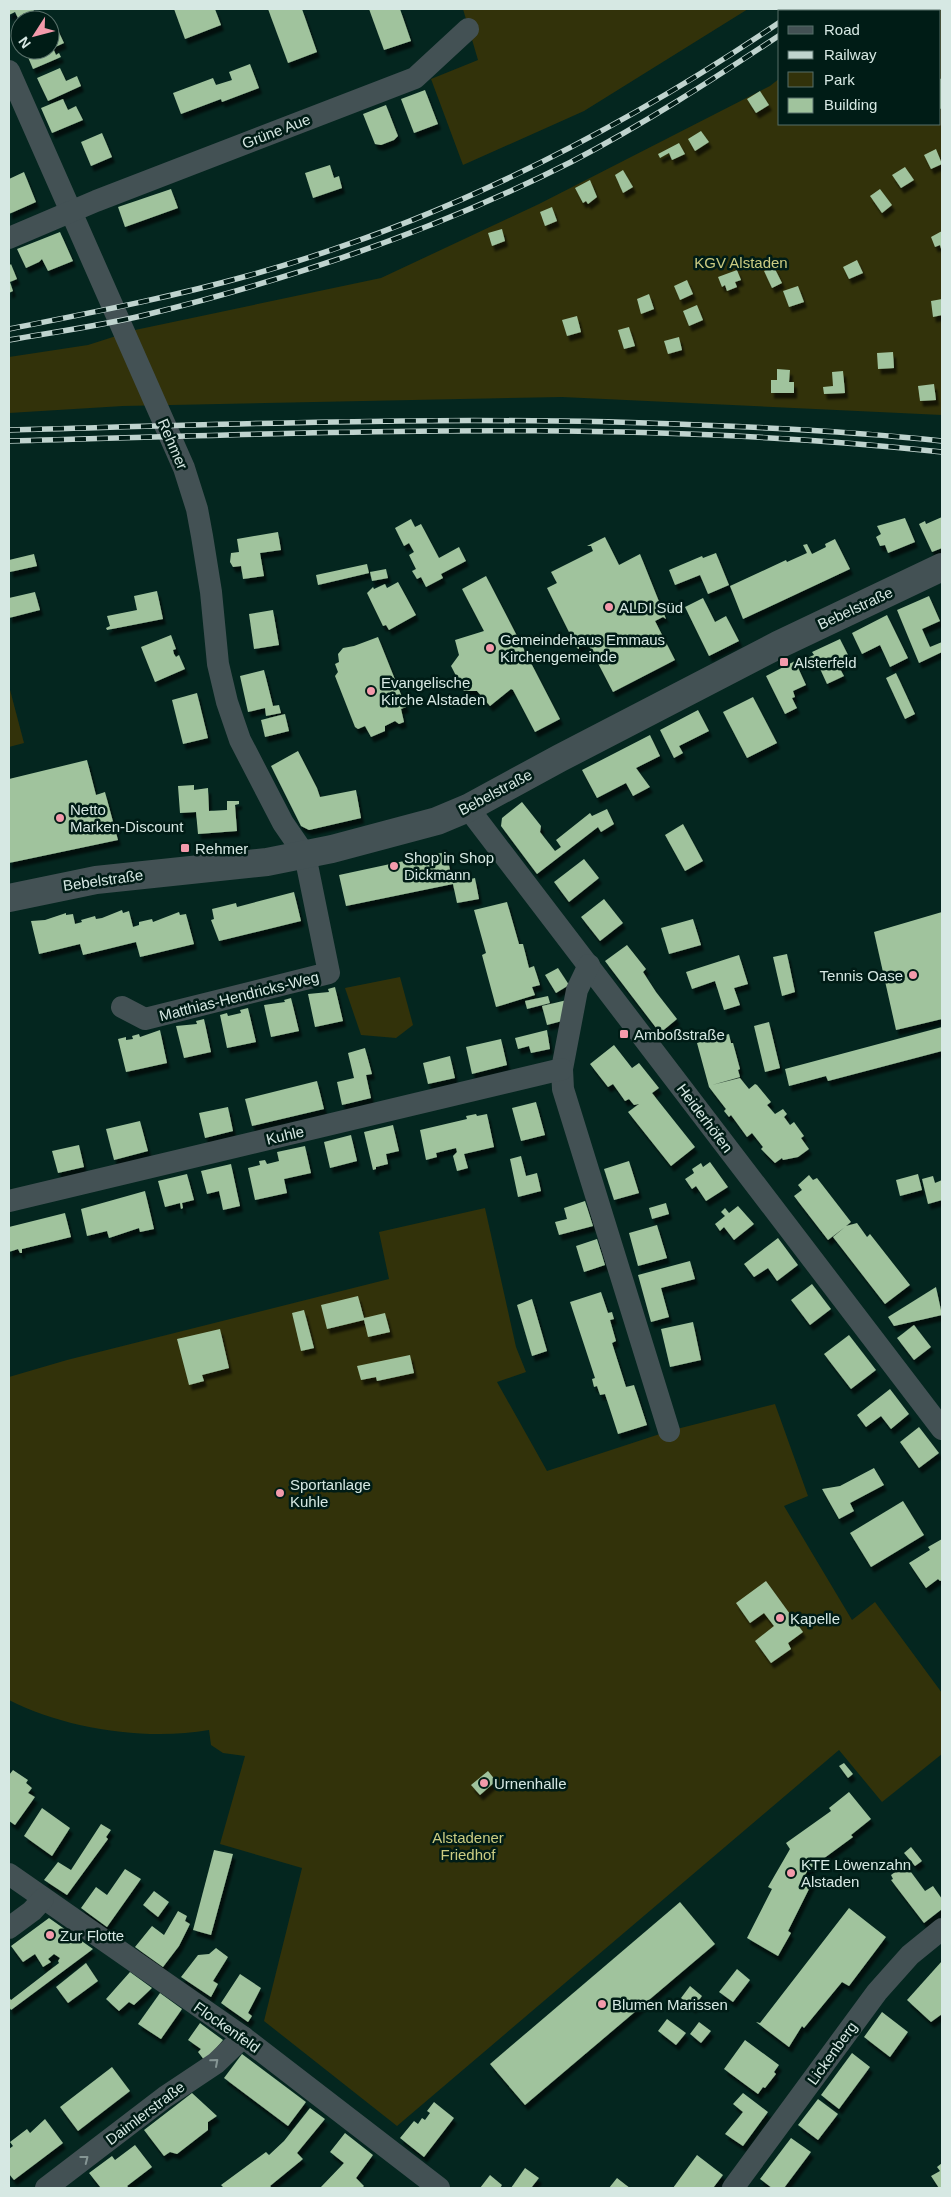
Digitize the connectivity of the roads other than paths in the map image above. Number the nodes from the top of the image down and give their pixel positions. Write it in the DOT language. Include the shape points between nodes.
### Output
graph roads {
  1 [pos="468,29"];
  2 [pos="9,71"];
  3 [pos="70,211"];
  4 [pos="9,238"];
  5 [pos="942,567"];
  6 [pos="468,808"];
  7 [pos="305,855"];
  8 [pos="9,898"];
  9 [pos="589,965"];
  10 [pos="122,1007"];
  11 [pos="562,1069"];
  12 [pos="9,1201"];
  13 [pos="942,1429"];
  14 [pos="669,1431"];
  15 [pos="9,1874"];
  16 [pos="43,1899"];
  17 [pos="9,1928"];
  18 [pos="942,1929"];
  19 [pos="243,2037"];
  20 [pos="46,2188"];
  21 [pos="439,2188"];
  22 [pos="733,2188"];
  1 -- 3 [label="street, Grüne Aue" via="415,78"];
  2 -- 3 [label="street, Rehmer"];
  3 -- 4 [label="street, Grüne Aue"];
  3 -- 7 [label="street, Rehmer" via="193,492 211,592 218,664 232,721 283,824"];
  5 -- 6 [label="street, Bebelstraße" via="778,645"];
  6 -- 7 [label="street, Bebelstraße" via="406,830"];
  6 -- 9 [label="street, Heiderhöfen"];
  7 -- 8 [label="street, Bebelstraße" via="236,866 96,880"];
  7 -- 10 [label="street, Matthias-Hendricks-Weg" via="329,973 145,1019"];
  9 -- 11 [label="street" via="577,990"];
  9 -- 13 [label="street, Heiderhöfen"];
  11 -- 12 [label="street, Kuhle"];
  11 -- 14 [label="street" via="567,1105"];
  15 -- 16 [label="street, Flockenfeld"];
  16 -- 17 [label="street"];
  16 -- 19 [label="street, Flockenfeld"];
  18 -- 22 [label="street, Lickenberg" via="910,1955 877,1992"];
  20 -- 19 [label="street, Daimlerstraße, one-way" via="165,2096 216,2063"];
  19 -- 21 [label="street, Flockenfeld"];
}
